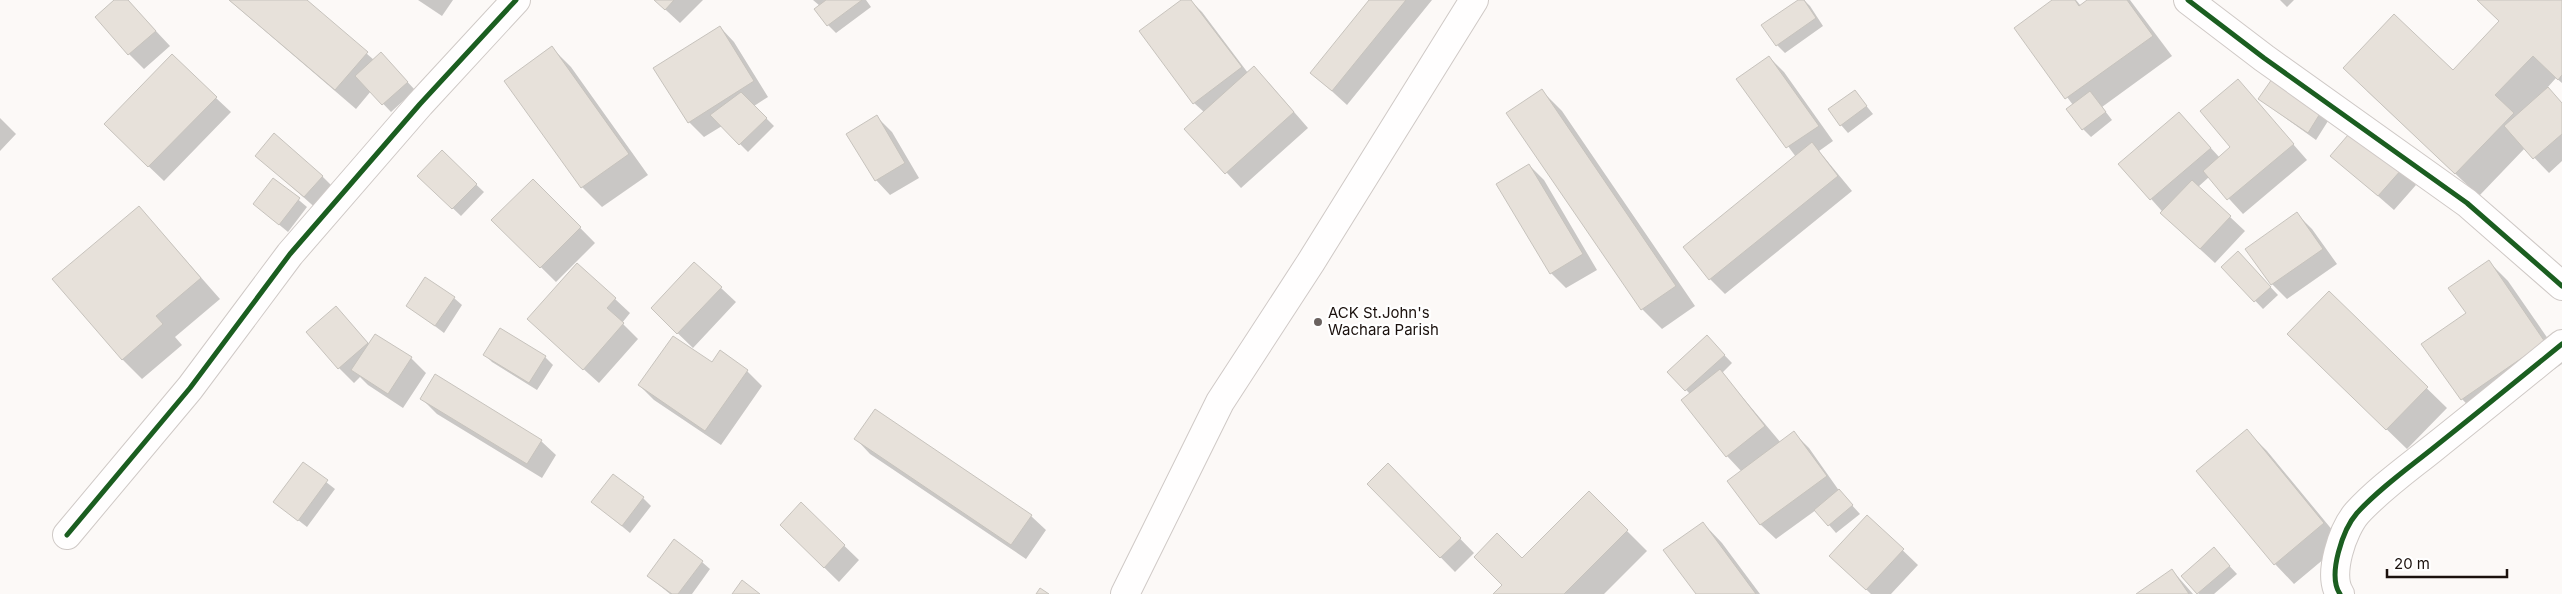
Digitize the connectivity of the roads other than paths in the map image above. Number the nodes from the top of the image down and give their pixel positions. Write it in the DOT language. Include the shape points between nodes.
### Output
graph roads {
  1 [pos="516,0"];
  2 [pos="1474,0"];
  3 [pos="2188,0"];
  4 [pos="2562,286"];
  5 [pos="2562,344"];
  6 [pos="67,535"];
  7 [pos="1125,594"];
  8 [pos="2340,594"];
  1 -- 6 [label="street" via="420,104 290,254 190,388"];
  2 -- 7 [label="street" via="1220,402"];
  3 -- 4 [label="street" via="2467,203"];
  5 -- 8 [label="street" via="2356,514 2342,541 2334,568 2336,588"];
}
